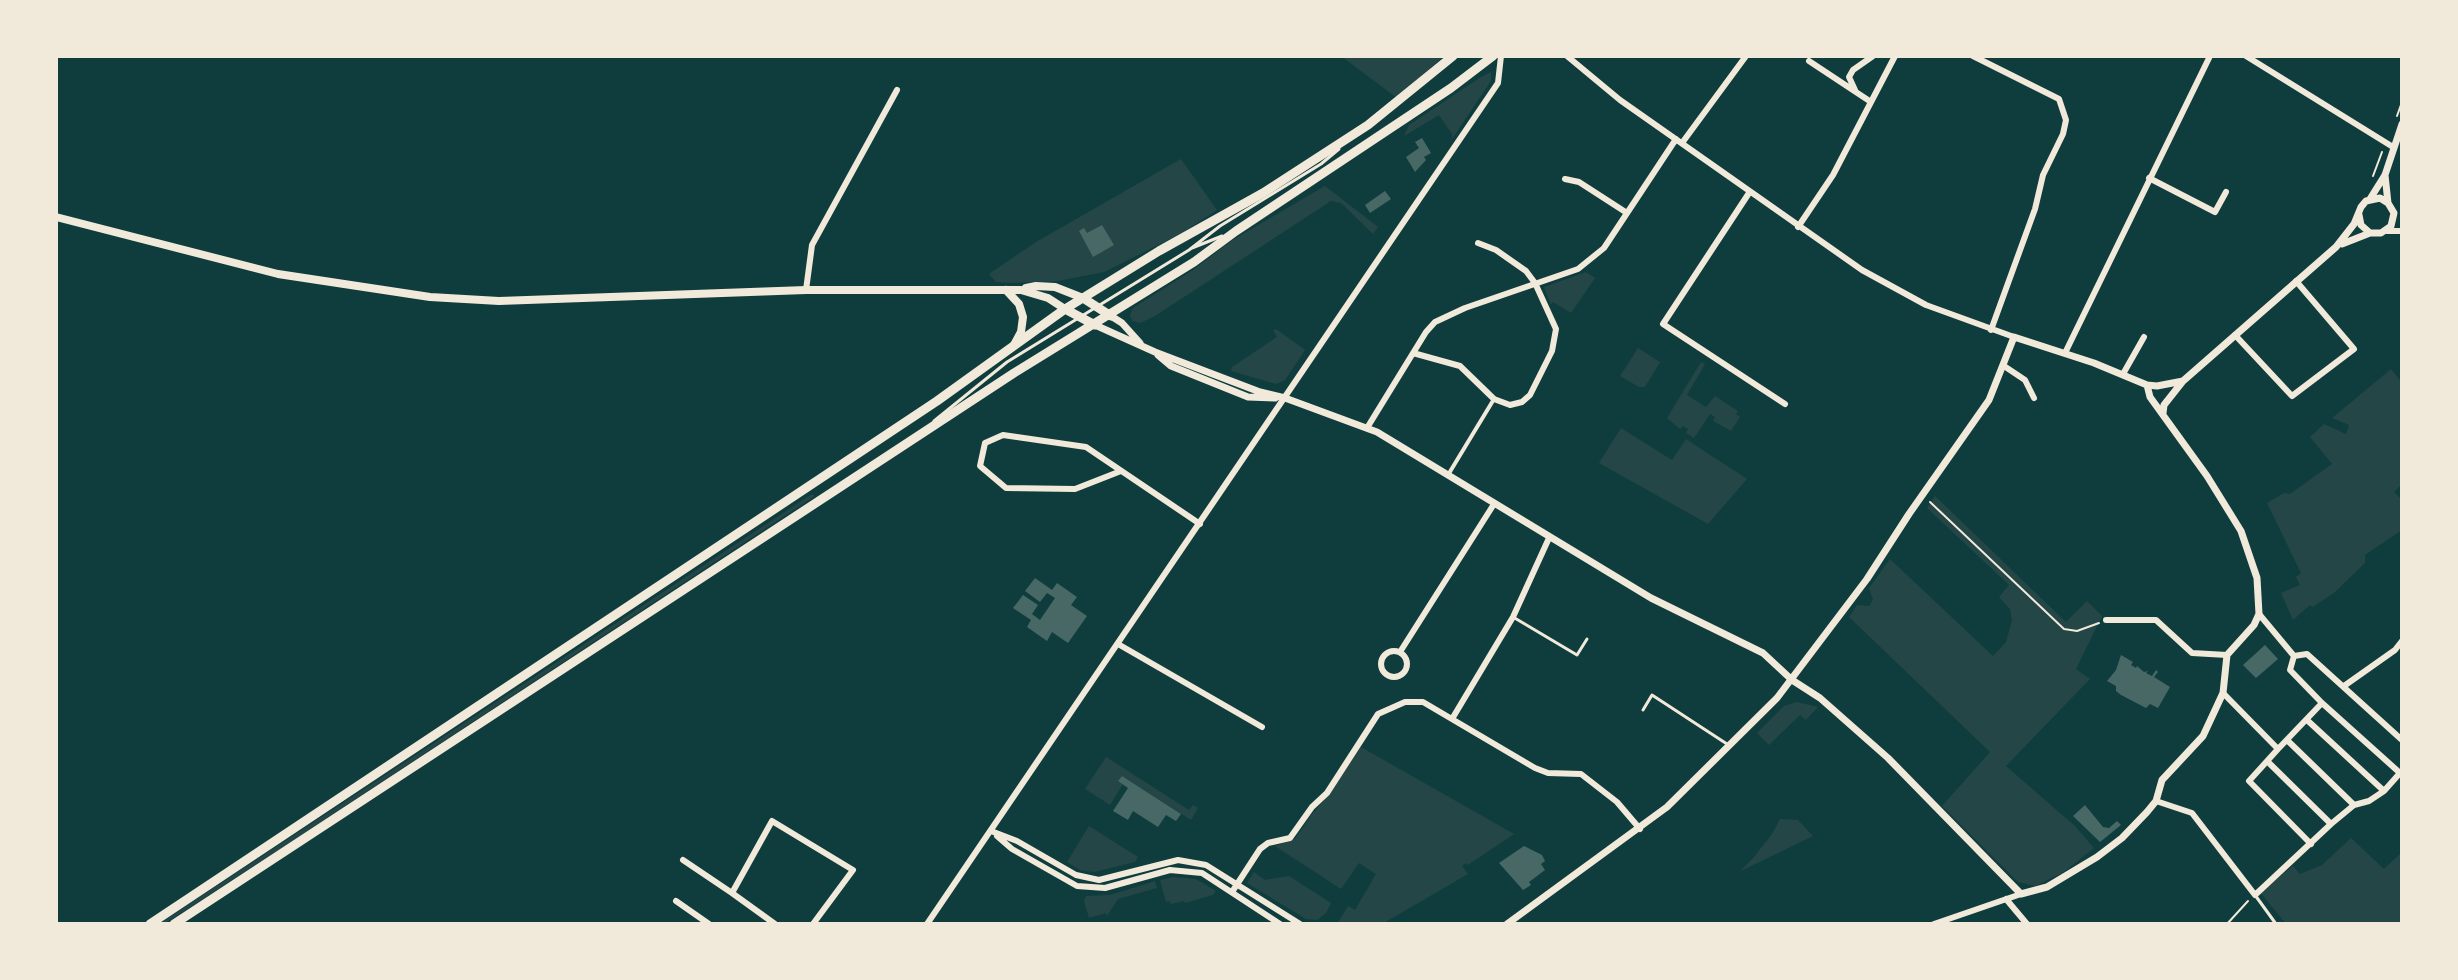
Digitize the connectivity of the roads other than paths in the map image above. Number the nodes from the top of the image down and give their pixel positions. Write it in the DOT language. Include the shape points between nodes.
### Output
graph roads {
  1 [pos="1453,56"];
  2 [pos="1493,56"];
  3 [pos="1501,56"];
  4 [pos="1567,56"];
  5 [pos="1746,56"];
  6 [pos="1873,56"];
  7 [pos="1895,56"];
  8 [pos="1973,56"];
  9 [pos="2210,56"];
  10 [pos="2246,56"];
  11 [pos="1809,61"];
  12 [pos="897,90"];
  13 [pos="1857,93"];
  14 [pos="1871,102"];
  15 [pos="2398,122"];
  16 [pos="1368,125"];
  17 [pos="1679,141"];
  18 [pos="2390,145"];
  19 [pos="2385,175"];
  20 [pos="2149,178"];
  21 [pos="1565,179"];
  22 [pos="2226,192"];
  23 [pos="1749,193"];
  24 [pos="2370,199"];
  25 [pos="2388,203"];
  26 [pos="1627,213"];
  27 [pos="2359,213"];
  28 [pos="2394,213"];
  29 [pos="56,217"];
  30 [pos="2402,220"];
  31 [pos="1798,227"];
  32 [pos="1236,231"];
  33 [pos="2387,231"];
  34 [pos="2402,231"];
  35 [pos="2370,233"];
  36 [pos="1478,243"];
  37 [pos="2336,247"];
  38 [pos="1189,250"];
  39 [pos="2296,281"];
  40 [pos="1535,283"];
  41 [pos="806,290"];
  42 [pos="1006,290"];
  43 [pos="1021,290"];
  44 [pos="1083,298"];
  45 [pos="1096,307"];
  46 [pos="1065,309"];
  47 [pos="1111,316"];
  48 [pos="1080,317"];
  49 [pos="1095,325"];
  50 [pos="1991,330"];
  51 [pos="2235,335"];
  52 [pos="2014,337"];
  53 [pos="2144,337"];
  54 [pos="1141,345"];
  55 [pos="1009,350"];
  56 [pos="1413,353"];
  57 [pos="2065,353"];
  58 [pos="2004,366"];
  59 [pos="2123,374"];
  60 [pos="2183,381"];
  61 [pos="2147,385"];
  62 [pos="2157,386"];
  63 [pos="1285,398"];
  64 [pos="2034,398"];
  65 [pos="2170,398"];
  66 [pos="1494,399"];
  67 [pos="1785,404"];
  68 [pos="2163,413"];
  69 [pos="1367,428"];
  70 [pos="920,434"];
  71 [pos="1121,471"];
  72 [pos="1448,475"];
  73 [pos="1494,504"];
  74 [pos="1200,524"];
  75 [pos="1549,538"];
  76 [pos="2259,614"];
  77 [pos="1513,617"];
  78 [pos="2106,620"];
  79 [pos="1587,639"];
  80 [pos="2402,641"];
  81 [pos="1118,644"];
  82 [pos="1400,652"];
  83 [pos="2227,655"];
  84 [pos="2294,656"];
  85 [pos="1792,680"];
  86 [pos="2344,686"];
  87 [pos="2223,693"];
  88 [pos="2322,703"];
  89 [pos="1643,710"];
  90 [pos="1452,719"];
  91 [pos="2307,720"];
  92 [pos="1262,727"];
  93 [pos="2287,740"];
  94 [pos="2402,740"];
  95 [pos="1729,746"];
  96 [pos="2278,749"];
  97 [pos="2267,761"];
  98 [pos="2401,772"];
  99 [pos="2384,791"];
  100 [pos="2156,801"];
  101 [pos="2354,805"];
  102 [pos="2331,824"];
  103 [pos="1640,829"];
  104 [pos="991,831"];
  105 [pos="2311,844"];
  106 [pos="683,860"];
  107 [pos="1235,889"];
  108 [pos="732,893"];
  109 [pos="2021,894"];
  110 [pos="2255,895"];
  111 [pos="2006,899"];
  112 [pos="676,901"];
  113 [pos="150,924"];
  114 [pos="174,924"];
  115 [pos="709,924"];
  116 [pos="775,924"];
  117 [pos="813,924"];
  118 [pos="927,924"];
  119 [pos="1280,924"];
  120 [pos="1300,924"];
  121 [pos="1507,924"];
  122 [pos="1934,924"];
  123 [pos="2027,924"];
  124 [pos="2276,924"];
  1 -- 16 [label="main road"];
  2 -- 32 [label="main road"];
  3 -- 63 [label="street" via="1498,83"];
  4 -- 17 [label="street"];
  5 -- 17 [label="street"];
  6 -- 13 [label="street" via="1849,77"];
  7 -- 14 [label="street"];
  8 -- 50 [label="street" via="2059,99 2066,120"];
  9 -- 20 [label="street"];
  10 -- 18 [label="street"];
  11 -- 13 [label="street"];
  12 -- 41 [label="street" via="812,245"];
  13 -- 14 [label="street"];
  14 -- 31 [label="street"];
  15 -- 18 [label="street"];
  16 -- 38 [label="lane" via="1321,164"];
  16 -- 44 [label="main road"];
  17 -- 23 [label="street"];
  17 -- 26 [label="street"];
  18 -- 19 [label="street"];
  19 -- 24 [label="street"];
  19 -- 25 [label="street"];
  20 -- 22 [label="street" via="2215,212"];
  20 -- 57 [label="street"];
  21 -- 26 [label="street" via="1579,182"];
  23 -- 31 [label="street"];
  23 -- 67 [label="street" via="1663,324"];
  24 -- 25 [label="street"];
  24 -- 27 [label="street"];
  25 -- 28 [label="street"];
  26 -- 40 [label="street" via="1604,248 1578,269"];
  27 -- 35 [label="street" via="2361,225"];
  27 -- 37 [label="street"];
  28 -- 30 [label="street"];
  28 -- 33 [label="street"];
  29 -- 41 [label="main road" via="278,274 430,297 499,301"];
  31 -- 50 [label="street" via="1895,289"];
  32 -- 38 [label="lane"];
  32 -- 47 [label="main road"];
  33 -- 34 [label="street"];
  33 -- 35 [label="street"];
  35 -- 37 [label="street"];
  36 -- 40 [label="street" via="1526,271"];
  37 -- 39 [label="street"];
  38 -- 45 [label="lane"];
  39 -- 51 [label="street"];
  39 -- 51 [label="street" via="2354,349 2292,396"];
  40 -- 56 [label="street" via="1448,314 1426,332"];
  40 -- 66 [label="street" via="1556,329 1552,351 1522,402 1510,405"];
  41 -- 42 [label="main road"];
  42 -- 43 [label="main road"];
  42 -- 55 [label="main road" via="1023,317 1021,332"];
  43 -- 44 [label="main road" via="1055,287"];
  43 -- 46 [label="main road"];
  44 -- 45 [label="main road"];
  44 -- 46 [label="main road"];
  45 -- 47 [label="main road"];
  45 -- 48 [label="lane"];
  46 -- 48 [label="main road"];
  46 -- 55 [label="main road"];
  47 -- 49 [label="main road"];
  47 -- 54 [label="street"];
  48 -- 49 [label="main road"];
  48 -- 70 [label="lane" via="986,378"];
  49 -- 54 [label="street"];
  49 -- 70 [label="main road"];
  50 -- 52 [label="street"];
  51 -- 60 [label="street"];
  52 -- 57 [label="street"];
  52 -- 58 [label="street"];
  53 -- 59 [label="street"];
  54 -- 63 [label="street"];
  55 -- 113 [label="main road"];
  56 -- 66 [label="street" via="1460,366"];
  56 -- 69 [label="street"];
  57 -- 59 [label="street"];
  58 -- 64 [label="street" via="2025,380"];
  58 -- 85 [label="street" via="1989,400"];
  59 -- 61 [label="street"];
  60 -- 62 [label="street"];
  60 -- 65 [label="street"];
  61 -- 62 [label="street"];
  61 -- 68 [label="street"];
  62 -- 65 [label="street"];
  63 -- 69 [label="street"];
  63 -- 74 [label="street"];
  65 -- 68 [label="street"];
  66 -- 72 [label="street"];
  68 -- 76 [label="street" via="2241,531 2257,578"];
  69 -- 72 [label="street"];
  70 -- 114 [label="main road"];
  71 -- 71 [label="street" via="1086,447 1003,435 985,443 980,466 1006,488 1075,489"];
  71 -- 74 [label="street"];
  72 -- 73 [label="street"];
  73 -- 75 [label="street"];
  73 -- 82 [label="street"];
  74 -- 81 [label="street"];
  75 -- 77 [label="street"];
  75 -- 85 [label="street" via="1651,598 1763,653"];
  76 -- 83 [label="street"];
  76 -- 84 [label="street"];
  77 -- 79 [label="lane" via="1577,655"];
  77 -- 90 [label="street"];
  78 -- 83 [label="street" via="2156,620 2192,653"];
  80 -- 86 [label="street"];
  81 -- 92 [label="street"];
  81 -- 104 [label="street"];
  82 -- 82 [label="street" via="1382,656 1381,669 1388,676 1397,677 1406,668"];
  83 -- 87 [label="street"];
  84 -- 86 [label="street" via="2307,654"];
  84 -- 88 [label="street" via="2290,670"];
  85 -- 95 [label="street"];
  85 -- 109 [label="street" via="1888,758"];
  86 -- 94 [label="street"];
  87 -- 96 [label="street"];
  87 -- 100 [label="street" via="2203,736 2162,780"];
  88 -- 91 [label="street"];
  88 -- 98 [label="street"];
  89 -- 95 [label="lane" via="1652,695"];
  90 -- 103 [label="street" via="1535,768 1581,774 1617,802"];
  90 -- 107 [label="street" via="1415,701 1378,714 1327,793 1290,838 1260,849"];
  91 -- 93 [label="street"];
  91 -- 99 [label="street"];
  93 -- 96 [label="street"];
  93 -- 101 [label="street"];
  95 -- 103 [label="street"];
  96 -- 97 [label="street"];
  97 -- 102 [label="street"];
  97 -- 105 [label="street" via="2249,781"];
  98 -- 99 [label="street"];
  99 -- 101 [label="street"];
  100 -- 109 [label="street" via="2097,857 2047,887"];
  100 -- 110 [label="street" via="2192,813"];
  101 -- 102 [label="street"];
  102 -- 105 [label="street"];
  103 -- 121 [label="street"];
  104 -- 107 [label="street" via="1077,886 1105,888 1179,869"];
  104 -- 118 [label="street"];
  105 -- 110 [label="street"];
  106 -- 108 [label="street"];
  107 -- 119 [label="street"];
  107 -- 120 [label="street"];
  108 -- 116 [label="street"];
  108 -- 117 [label="street" via="772,821 853,870"];
  109 -- 111 [label="street"];
  110 -- 124 [label="lane"];
  111 -- 122 [label="street"];
  111 -- 123 [label="street"];
  112 -- 115 [label="street"];
}
